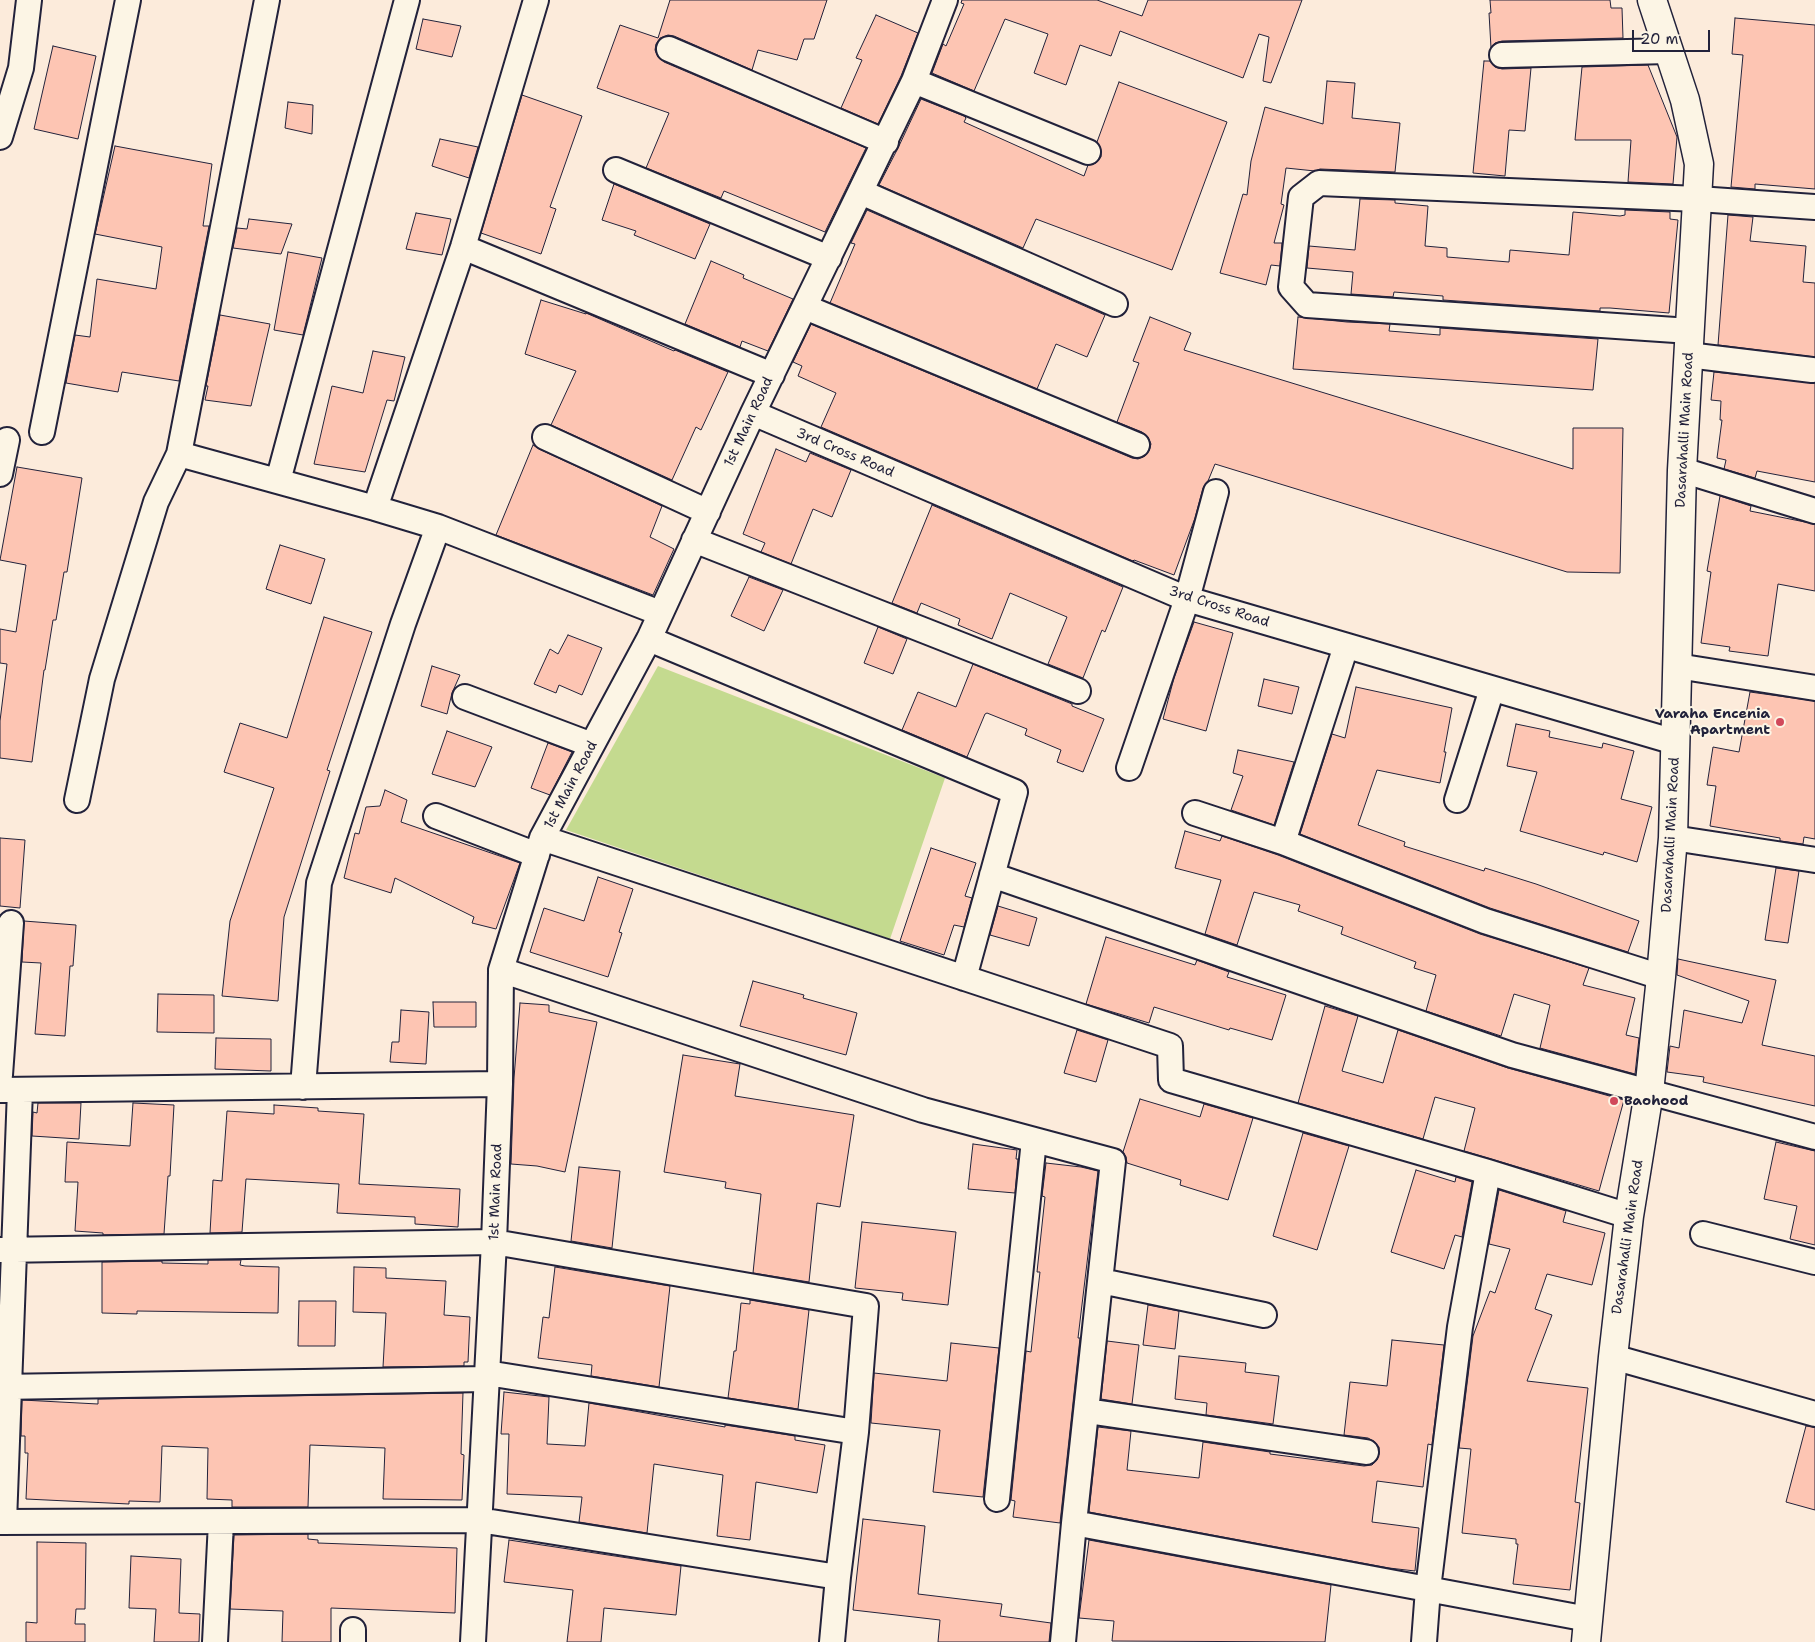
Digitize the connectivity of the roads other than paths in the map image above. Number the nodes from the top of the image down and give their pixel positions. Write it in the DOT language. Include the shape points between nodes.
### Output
graph roads {
  1 [pos="29,0"];
  2 [pos="128,0"];
  3 [pos="268,0"];
  4 [pos="407,0"];
  5 [pos="536,0"];
  6 [pos="945,0"];
  7 [pos="1652,0"];
  8 [pos="669,49"];
  9 [pos="1669,51"];
  10 [pos="1502,55"];
  11 [pos="914,81"];
  12 [pos="0,137"];
  13 [pos="886,142"];
  14 [pos="1088,152"];
  15 [pos="616,170"];
  16 [pos="861,192"];
  17 [pos="1698,199"];
  18 [pos="1815,208"];
  19 [pos="463,247"];
  20 [pos="829,258"];
  21 [pos="1115,304"];
  22 [pos="805,307"];
  23 [pos="1689,343"];
  24 [pos="1812,370"];
  25 [pos="772,375"];
  26 [pos="753,413"];
  27 [pos="42,432"];
  28 [pos="545,437"];
  29 [pos="7,440"];
  30 [pos="1137,444"];
  31 [pos="179,454"];
  32 [pos="1682,470"];
  33 [pos="0,474"];
  34 [pos="278,481"];
  35 [pos="1216,492"];
  36 [pos="375,508"];
  37 [pos="1815,511"];
  38 [pos="708,512"];
  39 [pos="438,527"];
  40 [pos="694,540"];
  41 [pos="1187,599"];
  42 [pos="660,613"];
  43 [pos="649,639"];
  44 [pos="1346,646"];
  45 [pos="1677,666"];
  46 [pos="1815,688"];
  47 [pos="1492,689"];
  48 [pos="1078,691"];
  49 [pos="465,697"];
  50 [pos="1675,742"];
  51 [pos="592,745"];
  52 [pos="1129,768"];
  53 [pos="78,800"];
  54 [pos="1457,800"];
  55 [pos="1195,813"];
  56 [pos="436,816"];
  57 [pos="1673,838"];
  58 [pos="1283,842"];
  59 [pos="540,846"];
  60 [pos="1815,860"];
  61 [pos="992,875"];
  62 [pos="11,923"];
  63 [pos="501,970"];
  64 [pos="1661,977"];
  65 [pos="964,978"];
  66 [pos="0,1075"];
  67 [pos="500,1084"];
  68 [pos="303,1087"];
  69 [pos="10,1090"];
  70 [pos="1649,1092"];
  71 [pos="1815,1137"];
  72 [pos="1034,1140"];
  73 [pos="1488,1172"];
  74 [pos="1629,1216"];
  75 [pos="1702,1234"];
  76 [pos="494,1242"];
  77 [pos="7,1250"];
  78 [pos="1815,1262"];
  79 [pos="1101,1281"];
  80 [pos="1264,1315"];
  81 [pos="1613,1357"];
  82 [pos="487,1376"];
  83 [pos="4,1387"];
  84 [pos="1087,1411"];
  85 [pos="1815,1414"];
  86 [pos="856,1432"];
  87 [pos="1366,1452"];
  88 [pos="997,1499"];
  89 [pos="479,1520"];
  90 [pos="2,1522"];
  91 [pos="221,1522"];
  92 [pos="1074,1523"];
  93 [pos="838,1578"];
  94 [pos="1428,1589"];
  95 [pos="1587,1630"];
  96 [pos="215,1642"];
  97 [pos="473,1642"];
  98 [pos="832,1642"];
  99 [pos="1063,1642"];
  100 [pos="1424,1642"];
  1 -- 12 [label="street" via="21,68"];
  2 -- 27 [label="street"];
  3 -- 31 [label="street"];
  4 -- 34 [label="street"];
  5 -- 19 [label="street"];
  6 -- 11 [label="street, 1st Main Road"];
  7 -- 9 [label="street, Dasarahalli Main Road"];
  8 -- 13 [label="street"];
  9 -- 10 [label="street"];
  9 -- 17 [label="street, Dasarahalli Main Road" via="1685,100 1699,164"];
  11 -- 13 [label="street, 1st Main Road"];
  11 -- 14 [label="street"];
  13 -- 16 [label="street, 1st Main Road"];
  15 -- 20 [label="street"];
  16 -- 20 [label="street, 1st Main Road"];
  16 -- 21 [label="street"];
  17 -- 18 [label="street"];
  17 -- 23 [label="street, Dasarahalli Main Road"];
  17 -- 23 [label="street" via="1320,183 1301,197 1290,287 1307,305"];
  19 -- 25 [label="street"];
  19 -- 36 [label="street"];
  20 -- 22 [label="street, 1st Main Road"];
  22 -- 25 [label="street, 1st Main Road"];
  22 -- 30 [label="street"];
  23 -- 24 [label="street"];
  23 -- 32 [label="street, Dasarahalli Main Road"];
  25 -- 26 [label="street, 1st Main Road"];
  26 -- 38 [label="street, 1st Main Road"];
  26 -- 41 [label="street, 3rd Cross Road"];
  28 -- 38 [label="street"];
  29 -- 33 [label="street"];
  31 -- 34 [label="street"];
  31 -- 53 [label="street" via="156,502 102,679"];
  32 -- 37 [label="street"];
  32 -- 45 [label="street, Dasarahalli Main Road"];
  34 -- 36 [label="street"];
  35 -- 41 [label="street"];
  36 -- 39 [label="street"];
  38 -- 40 [label="street, 1st Main Road"];
  39 -- 42 [label="street"];
  39 -- 68 [label="street" via="403,624 319,884"];
  40 -- 42 [label="street, 1st Main Road"];
  40 -- 48 [label="street"];
  41 -- 44 [label="street, 3rd Cross Road"];
  41 -- 52 [label="street"];
  42 -- 43 [label="street, 1st Main Road"];
  43 -- 51 [label="street, 1st Main Road"];
  43 -- 61 [label="street" via="1015,792"];
  44 -- 47 [label="street, 3rd Cross Road"];
  44 -- 58 [label="street"];
  45 -- 46 [label="street"];
  45 -- 50 [label="street, Dasarahalli Main Road"];
  47 -- 50 [label="street, 3rd Cross Road"];
  47 -- 54 [label="street"];
  49 -- 51 [label="street"];
  50 -- 57 [label="street, Dasarahalli Main Road"];
  51 -- 59 [label="street, 1st Main Road"];
  55 -- 58 [label="street"];
  56 -- 59 [label="street"];
  57 -- 60 [label="street"];
  57 -- 64 [label="street, Dasarahalli Main Road"];
  58 -- 64 [label="street" via="1485,922"];
  59 -- 63 [label="street, 1st Main Road"];
  59 -- 65 [label="street"];
  61 -- 65 [label="street"];
  61 -- 70 [label="street" via="1512,1055"];
  62 -- 66 [label="street"];
  63 -- 67 [label="street, 1st Main Road"];
  63 -- 72 [label="street" via="923,1110"];
  64 -- 70 [label="street, Dasarahalli Main Road"];
  65 -- 73 [label="street" via="1170,1046 1172,1080"];
  67 -- 68 [label="street"];
  67 -- 76 [label="street, 1st Main Road"];
  68 -- 69 [label="street"];
  69 -- 77 [label="street"];
  70 -- 71 [label="street"];
  70 -- 74 [label="street, Dasarahalli Main Road"];
  72 -- 79 [label="street" via="1113,1161"];
  72 -- 88 [label="street"];
  73 -- 74 [label="street"];
  73 -- 94 [label="street" via="1460,1327"];
  74 -- 81 [label="street, Dasarahalli Main Road"];
  75 -- 78 [label="street"];
  76 -- 77 [label="street"];
  76 -- 82 [label="street, 1st Main Road"];
  76 -- 86 [label="street" via="866,1306"];
  77 -- 83 [label="street"];
  79 -- 80 [label="street"];
  79 -- 84 [label="street"];
  81 -- 85 [label="street"];
  81 -- 95 [label="street, Dasarahalli Main Road"];
  82 -- 83 [label="street"];
  82 -- 86 [label="street"];
  82 -- 89 [label="street, 1st Main Road"];
  83 -- 90 [label="street"];
  84 -- 87 [label="street"];
  84 -- 92 [label="street"];
  86 -- 93 [label="street"];
  89 -- 91 [label="street"];
  89 -- 93 [label="street"];
  89 -- 97 [label="street, 1st Main Road"];
  90 -- 91 [label="street"];
  91 -- 96 [label="street"];
  92 -- 94 [label="street"];
  92 -- 99 [label="street"];
  93 -- 98 [label="street"];
  94 -- 95 [label="street"];
  94 -- 100 [label="street"];
}
